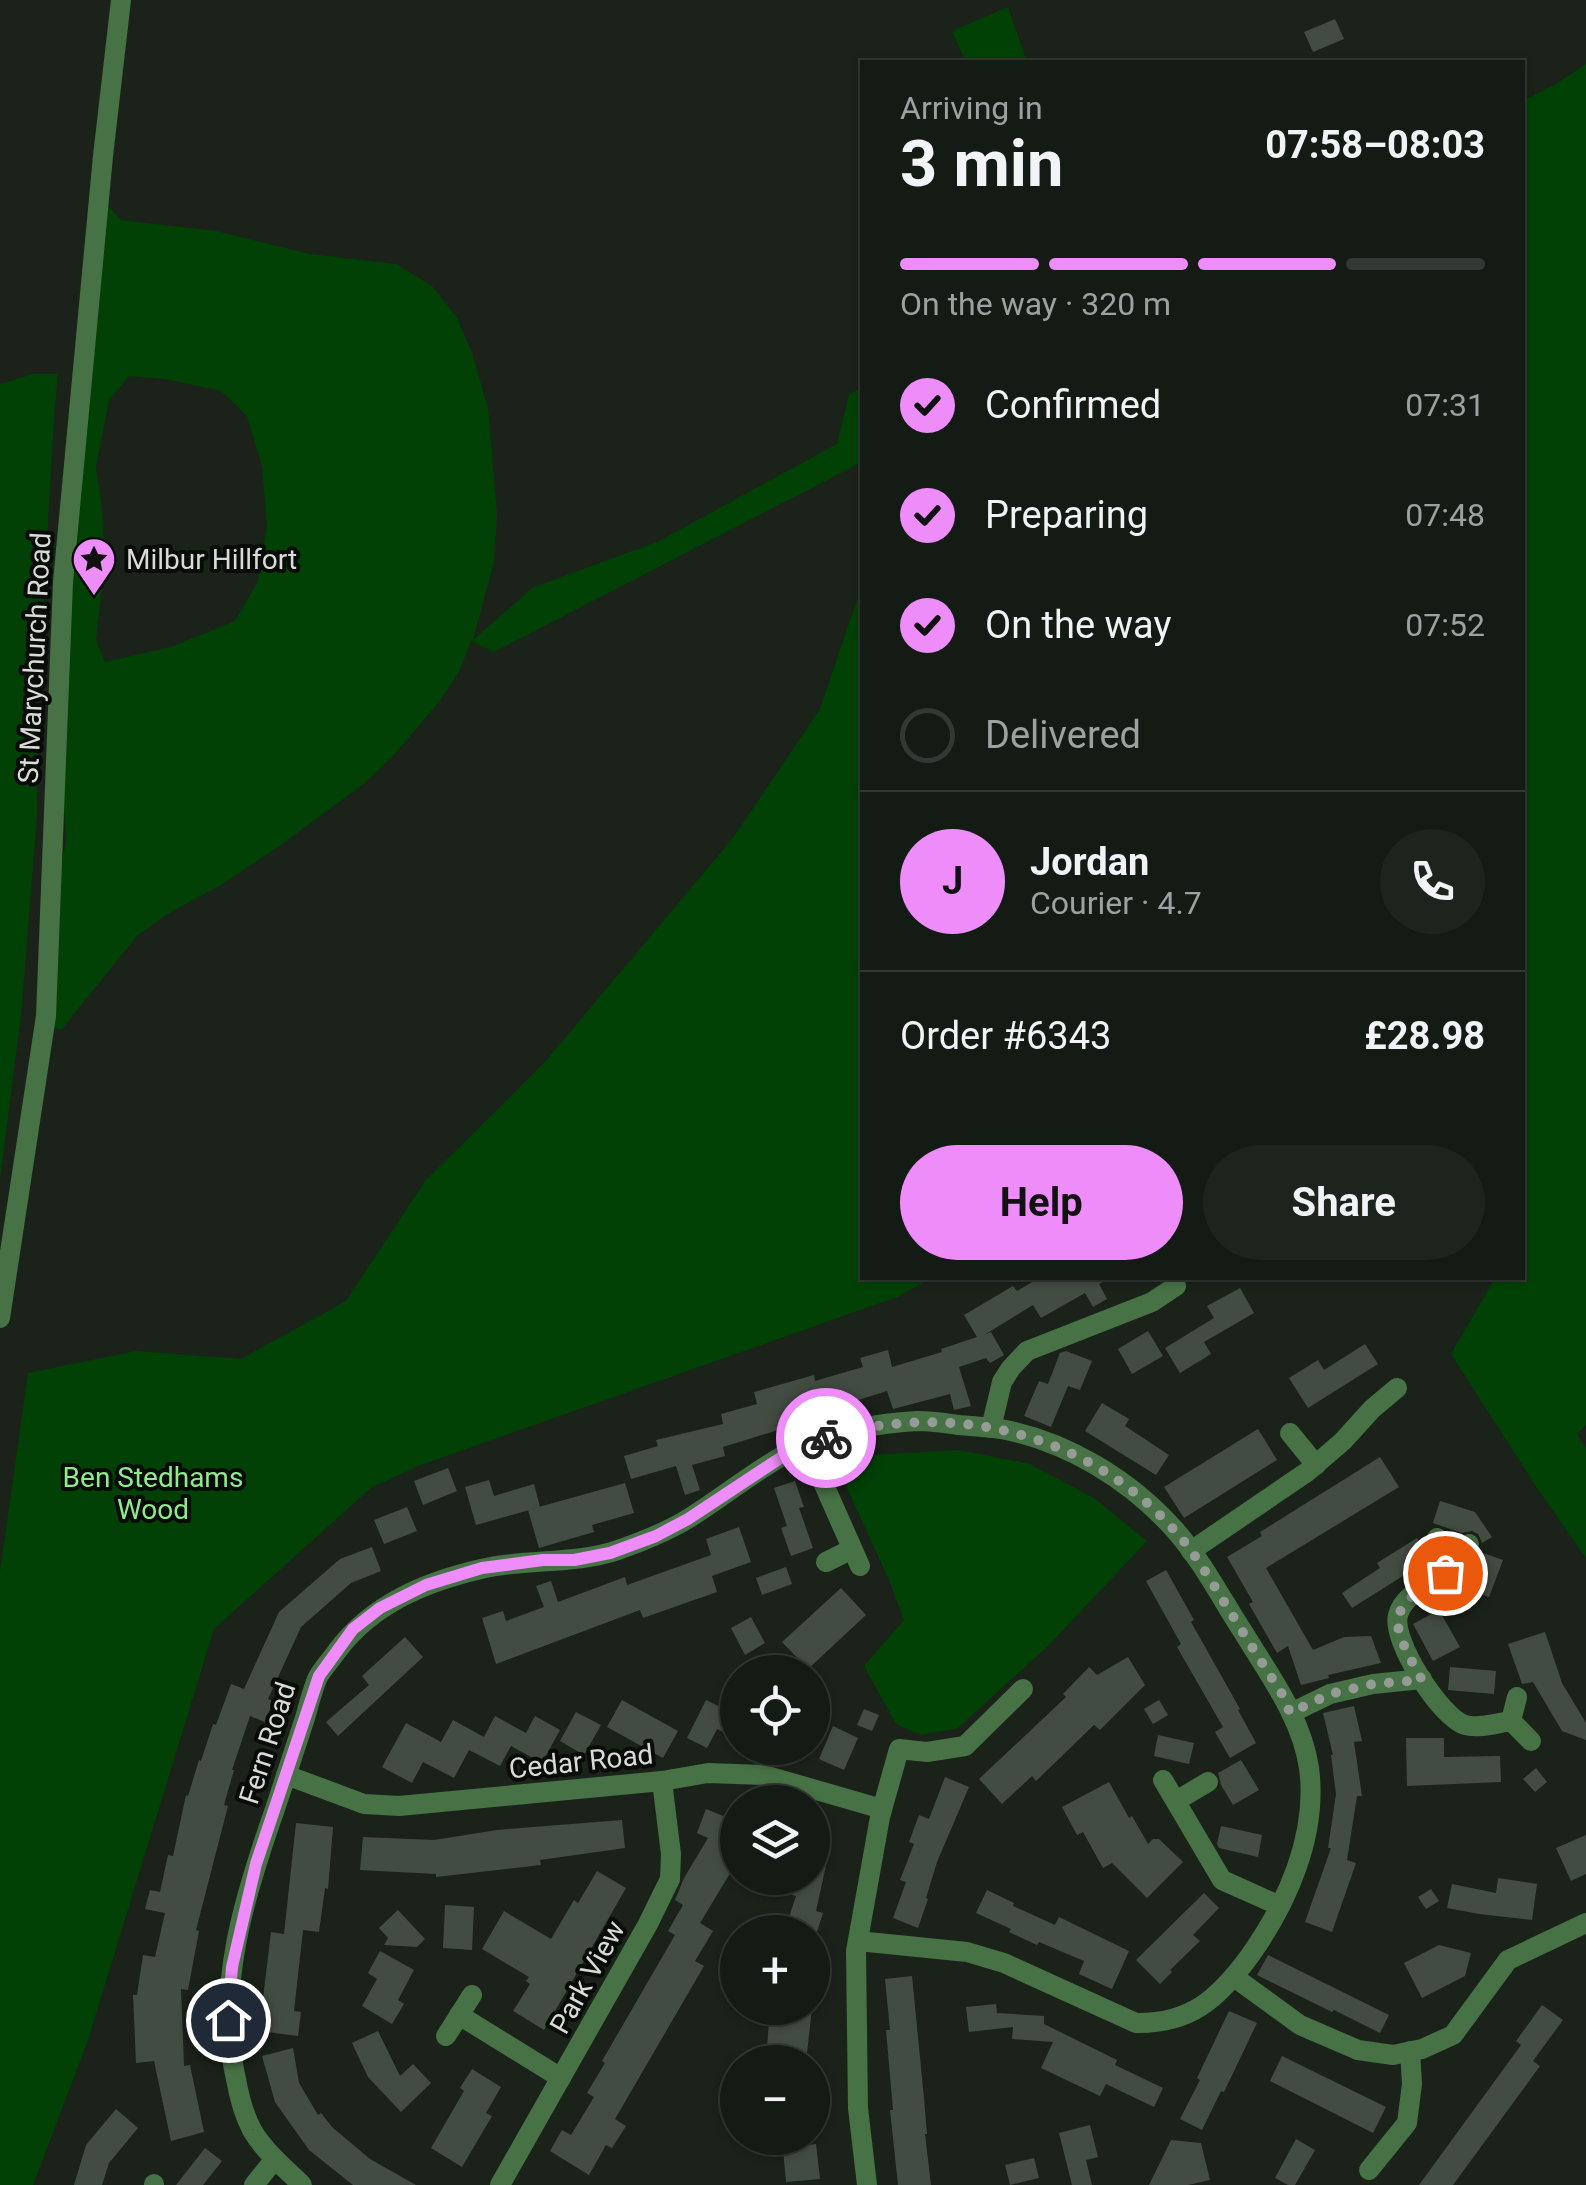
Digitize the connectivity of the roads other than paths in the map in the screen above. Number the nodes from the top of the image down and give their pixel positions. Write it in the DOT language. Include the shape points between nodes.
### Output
graph roads {
  1 [pos="121,0"];
  2 [pos="1174,1282"];
  3 [pos="1189,1306"];
  4 [pos="0,1318"];
  5 [pos="1397,1388"];
  6 [pos="990,1428"];
  7 [pos="1290,1434"];
  8 [pos="806,1444"];
  9 [pos="1316,1464"];
  10 [pos="1437,1538"];
  11 [pos="1469,1544"];
  12 [pos="1191,1551"];
  13 [pos="1455,1561"];
  14 [pos="826,1562"];
  15 [pos="1422,1680"];
  16 [pos="1023,1690"];
  17 [pos="1517,1698"];
  18 [pos="1290,1713"];
  19 [pos="1511,1722"];
  20 [pos="1530,1741"];
  21 [pos="286,1776"];
  22 [pos="1163,1780"];
  23 [pos="662,1781"];
  24 [pos="1208,1782"];
  25 [pos="1176,1801"];
  26 [pos="882,1809"];
  27 [pos="1280,1906"];
  28 [pos="1586,1923"];
  29 [pos="858,1941"];
  30 [pos="1234,1977"];
  31 [pos="472,1995"];
  32 [pos="459,2015"];
  33 [pos="446,2036"];
  34 [pos="1410,2051"];
  35 [pos="561,2078"];
  36 [pos="275,2158"];
  37 [pos="1382,2165"];
  38 [pos="254,2185"];
  39 [pos="302,2185"];
  40 [pos="500,2185"];
  41 [pos="867,2185"];
  1 -- 4 [label="street, St Marychurch Road" via="63,582 46,1016"];
  2 -- 3 [label="street"];
  2 -- 6 [label="street" via="1152,1302 1027,1351 1002,1382"];
  5 -- 9 [label="street"];
  6 -- 8 [label="street, Fern Road" via="920,1421 860,1428"];
  6 -- 12 [label="street, Fern Road" via="1058,1446 1101,1469 1140,1496"];
  7 -- 9 [label="street"];
  8 -- 14 [label="street" via="856,1557"];
  8 -- 21 [label="street, Fern Road" via="656,1536 574,1560 482,1568 380,1608 353,1629 319,1676"];
  9 -- 12 [label="street"];
  10 -- 13 [label="street"];
  11 -- 13 [label="street"];
  12 -- 18 [label="street, Fern Road"];
  13 -- 15 [label="street" via="1398,1614 1402,1642"];
  15 -- 18 [label="street" via="1330,1694"];
  15 -- 19 [label="street" via="1452,1719 1468,1726"];
  16 -- 26 [label="street" via="965,1746 898,1749"];
  17 -- 19 [label="street"];
  18 -- 27 [label="street, Fern Road" via="1310,1774 1309,1815 1299,1863"];
  19 -- 20 [label="street"];
  21 -- 23 [label="street, Cedar Road" via="364,1804 399,1806"];
  21 -- 36 [label="street, Fern Road" via="256,1864 232,1967 228,2020 240,2098 252,2130"];
  22 -- 25 [label="street"];
  23 -- 26 [label="street, Cedar Road" via="708,1773 764,1775"];
  23 -- 35 [label="street, Park View" via="670,1880"];
  24 -- 25 [label="street"];
  25 -- 27 [label="street" via="1222,1880"];
  26 -- 29 [label="street"];
  27 -- 30 [label="street, Fern Road"];
  28 -- 34 [label="street" via="1508,1960 1453,2035"];
  29 -- 30 [label="street, Fern Road" via="967,1952 1136,2023 1158,2024 1207,2004"];
  29 -- 41 [label="street" via="858,2108"];
  30 -- 34 [label="street" via="1300,2025 1358,2050"];
  31 -- 32 [label="street"];
  32 -- 33 [label="street"];
  32 -- 35 [label="street"];
  34 -- 37 [label="street" via="1407,2123"];
  35 -- 40 [label="street, Park View"];
  36 -- 38 [label="street"];
  36 -- 39 [label="street, Fern Road"];
}
